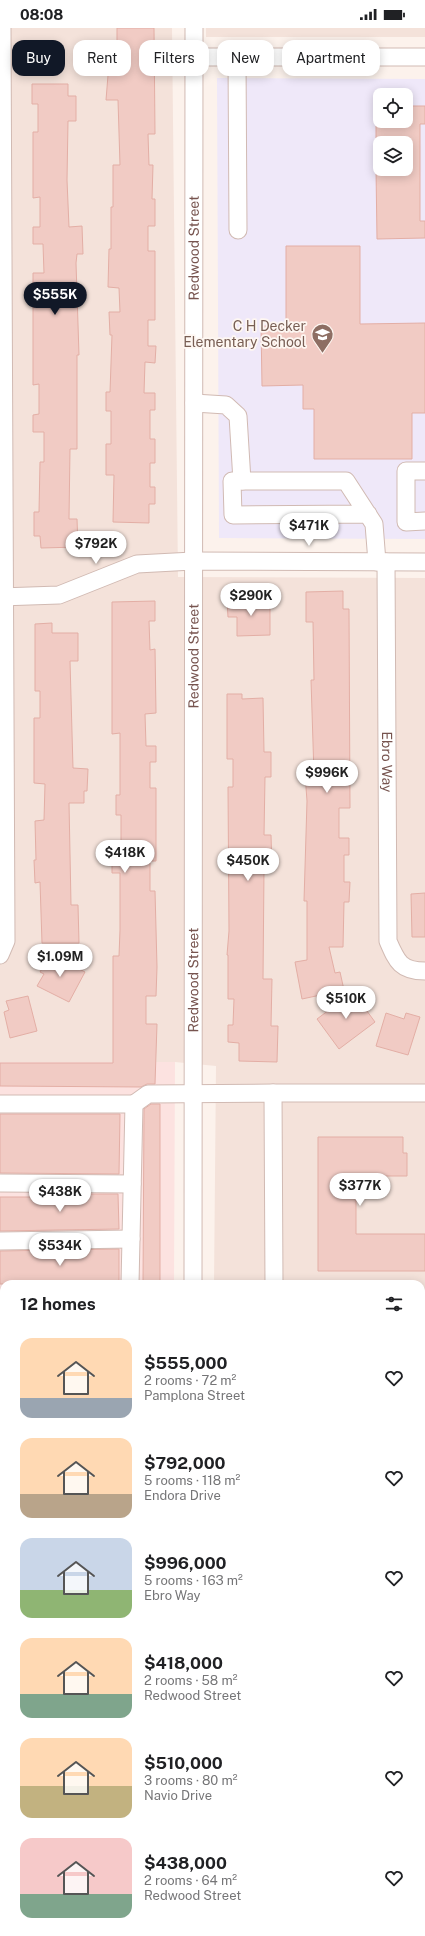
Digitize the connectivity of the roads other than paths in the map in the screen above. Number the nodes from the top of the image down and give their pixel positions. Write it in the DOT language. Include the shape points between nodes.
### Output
graph roads {
  1 [pos="194,28"];
  2 [pos="1,34"];
  3 [pos="194,40"];
  4 [pos="274,57"];
  5 [pos="425,57"];
  6 [pos="194,76"];
  7 [pos="237,76"];
  8 [pos="1,223"];
  9 [pos="238,230"];
  10 [pos="194,403"];
  11 [pos="1,412"];
  12 [pos="425,471"];
  13 [pos="242,481"];
  14 [pos="368,514"];
  15 [pos="425,521"];
  16 [pos="193,561"];
  17 [pos="381,562"];
  18 [pos="425,562"];
  19 [pos="2,597"];
  20 [pos="3,784"];
  21 [pos="0,955"];
  22 [pos="425,971"];
  23 [pos="273,1093"];
  24 [pos="425,1093"];
  25 [pos="193,1094"];
  26 [pos="0,1104"];
  27 [pos="134,1104"];
  28 [pos="0,1183"];
  29 [pos="132,1184"];
  30 [pos="131,1239"];
  31 [pos="0,1241"];
  32 [pos="130,1280"];
  33 [pos="193,1280"];
  34 [pos="274,1280"];
  1 -- 3 [label="street, Redwood Street"];
  2 -- 8 [label="street"];
  4 -- 5 [label="street"];
  6 -- 10 [label="street, Redwood Street"];
  7 -- 9 [label="street"];
  8 -- 11 [label="street"];
  10 -- 13 [label="street" via="226,404 238,416"];
  10 -- 16 [label="street, Redwood Street"];
  11 -- 19 [label="street"];
  12 -- 15 [label="street" via="406,471 406,522"];
  13 -- 14 [label="street, Ebro Way" via="346,481"];
  13 -- 14 [label="street" via="232,481 233,515"];
  14 -- 17 [label="street, Ebro Way" via="374,524"];
  16 -- 17 [label="street"];
  16 -- 19 [label="street" via="137,564 59,594"];
  16 -- 25 [label="street, Redwood Street"];
  17 -- 18 [label="street"];
  17 -- 22 [label="street, Ebro Way" via="388,941 396,960 411,971"];
  19 -- 20 [label="street"];
  20 -- 21 [label="street" via="6,941"];
  23 -- 24 [label="street"];
  23 -- 25 [label="street"];
  23 -- 34 [label="street"];
  25 -- 27 [label="street" via="148,1094"];
  25 -- 33 [label="street, Redwood Street"];
  26 -- 27 [label="street"];
  27 -- 29 [label="street"];
  28 -- 29 [label="street"];
  29 -- 30 [label="street"];
  30 -- 31 [label="street"];
  30 -- 32 [label="street"];
}
